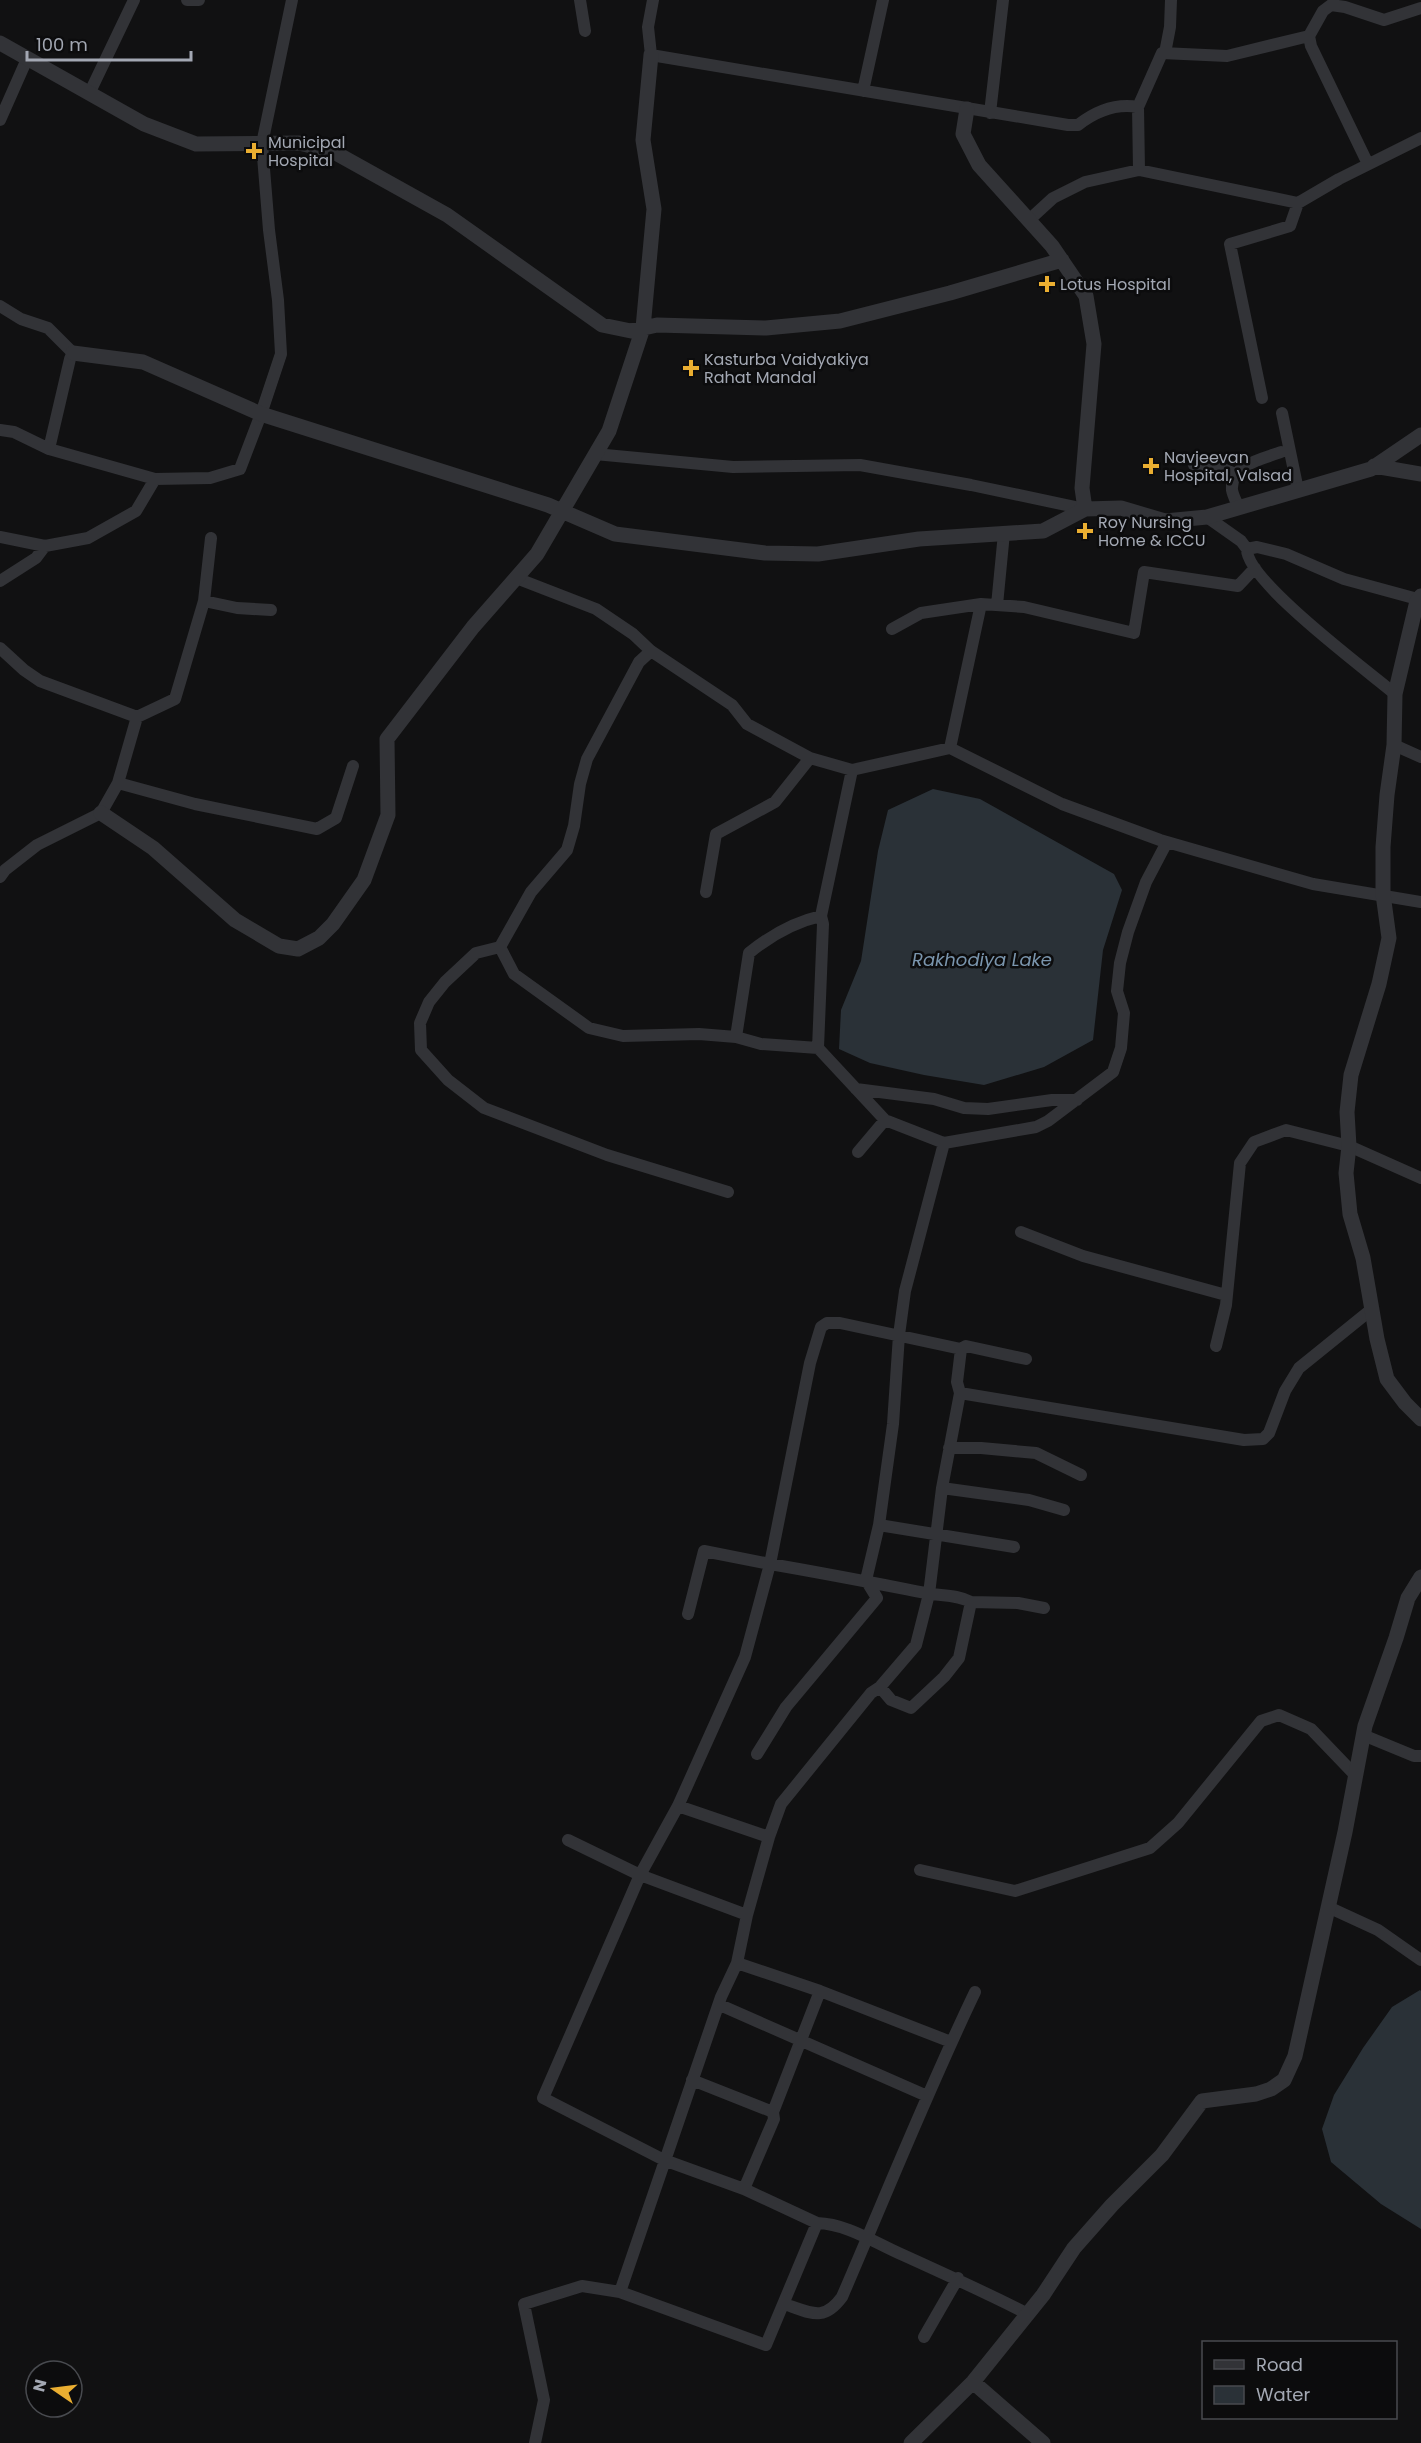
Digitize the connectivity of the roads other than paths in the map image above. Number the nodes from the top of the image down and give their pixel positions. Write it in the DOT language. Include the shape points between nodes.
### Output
graph roads {
  1 [pos="134,0"];
  2 [pos="187,0"];
  3 [pos="199,0"];
  4 [pos="292,0"];
  5 [pos="580,0"];
  6 [pos="653,0"];
  7 [pos="883,0"];
  8 [pos="1003,0"];
  9 [pos="1170,0"];
  10 [pos="1421,8"];
  11 [pos="585,31"];
  12 [pos="1309,36"];
  13 [pos="0,43"];
  14 [pos="1165,53"];
  15 [pos="651,55"];
  16 [pos="27,59"];
  17 [pos="863,91"];
  18 [pos="89,94"];
  19 [pos="1138,107"];
  20 [pos="967,109"];
  21 [pos="990,113"];
  22 [pos="0,120"];
  23 [pos="1421,138"];
  24 [pos="262,144"];
  25 [pos="1368,164"];
  26 [pos="1139,170"];
  27 [pos="1298,203"];
  28 [pos="1029,220"];
  29 [pos="1062,260"];
  30 [pos="0,306"];
  31 [pos="643,328"];
  32 [pos="73,353"];
  33 [pos="1262,398"];
  34 [pos="1282,413"];
  35 [pos="261,414"];
  36 [pos="0,430"];
  37 [pos="1421,435"];
  38 [pos="49,449"];
  39 [pos="1281,452"];
  40 [pos="595,454"];
  41 [pos="1194,465"];
  42 [pos="1374,466"];
  43 [pos="1236,474"];
  44 [pos="1421,474"];
  45 [pos="155,479"];
  46 [pos="1298,490"];
  47 [pos="1239,508"];
  48 [pos="1085,509"];
  49 [pos="561,511"];
  50 [pos="1207,517"];
  51 [pos="1004,533"];
  52 [pos="0,537"];
  53 [pos="211,538"];
  54 [pos="45,546"];
  55 [pos="1247,549"];
  56 [pos="1255,568"];
  57 [pos="516,578"];
  58 [pos="0,581"];
  59 [pos="1420,599"];
  60 [pos="204,600"];
  61 [pos="981,604"];
  62 [pos="997,605"];
  63 [pos="271,609"];
  64 [pos="892,629"];
  65 [pos="0,648"];
  66 [pos="651,651"];
  67 [pos="1395,694"];
  68 [pos="137,717"];
  69 [pos="1394,745"];
  70 [pos="950,748"];
  71 [pos="1421,757"];
  72 [pos="810,758"];
  73 [pos="353,766"];
  74 [pos="852,770"];
  75 [pos="118,783"];
  76 [pos="101,813"];
  77 [pos="1167,842"];
  78 [pos="0,877"];
  79 [pos="705,892"];
  80 [pos="1383,894"];
  81 [pos="1421,902"];
  82 [pos="821,916"];
  83 [pos="500,946"];
  84 [pos="736,1037"];
  85 [pos="818,1048"];
  86 [pos="856,1089"];
  87 [pos="1077,1100"];
  88 [pos="885,1120"];
  89 [pos="944,1143"];
  90 [pos="1349,1146"];
  91 [pos="858,1152"];
  92 [pos="1421,1178"];
  93 [pos="728,1192"];
  94 [pos="1021,1232"];
  95 [pos="1226,1295"];
  96 [pos="1372,1309"];
  97 [pos="899,1335"];
  98 [pos="1216,1346"];
  99 [pos="960,1349"];
  100 [pos="1026,1359"];
  101 [pos="960,1393"];
  102 [pos="1421,1419"];
  103 [pos="949,1448"];
  104 [pos="1081,1475"];
  105 [pos="942,1488"];
  106 [pos="1064,1510"];
  107 [pos="879,1525"];
  108 [pos="937,1534"];
  109 [pos="1014,1547"];
  110 [pos="770,1564"];
  111 [pos="1421,1577"];
  112 [pos="866,1580"];
  113 [pos="928,1594"];
  114 [pos="971,1602"];
  115 [pos="1044,1608"];
  116 [pos="688,1614"];
  117 [pos="880,1687"];
  118 [pos="1364,1735"];
  119 [pos="757,1754"];
  120 [pos="1421,1756"];
  121 [pos="1356,1776"];
  122 [pos="678,1806"];
  123 [pos="769,1837"];
  124 [pos="568,1840"];
  125 [pos="920,1870"];
  126 [pos="640,1875"];
  127 [pos="1328,1907"];
  128 [pos="747,1915"];
  129 [pos="1421,1960"];
  130 [pos="737,1964"];
  131 [pos="820,1991"];
  132 [pos="975,1992"];
  133 [pos="720,2005"];
  134 [pos="800,2040"];
  135 [pos="951,2042"];
  136 [pos="692,2080"];
  137 [pos="927,2096"];
  138 [pos="773,2112"];
  139 [pos="664,2160"];
  140 [pos="744,2189"];
  141 [pos="817,2223"];
  142 [pos="868,2237"];
  143 [pos="958,2278"];
  144 [pos="620,2292"];
  145 [pos="784,2304"];
  146 [pos="1028,2313"];
  147 [pos="924,2337"];
  148 [pos="973,2382"];
  149 [pos="535,2443"];
  150 [pos="911,2443"];
  151 [pos="1043,2443"];
  1 -- 18 [label="street"];
  2 -- 3 [label="street"];
  4 -- 24 [label="street"];
  5 -- 11 [label="street"];
  6 -- 15 [label="street" via="648,27"];
  7 -- 17 [label="street"];
  8 -- 21 [label="street"];
  9 -- 14 [label="street"];
  10 -- 12 [label="street" via="1384,20 1331,5 1323,11"];
  12 -- 14 [label="street" via="1227,56"];
  12 -- 25 [label="street"];
  13 -- 16 [label="street"];
  14 -- 19 [label="street"];
  15 -- 17 [label="street"];
  15 -- 31 [label="street" via="643,140 654,208"];
  16 -- 18 [label="street"];
  16 -- 22 [label="street"];
  17 -- 20 [label="street"];
  18 -- 24 [label="street" via="144,124 196,144"];
  19 -- 21 [label="street" via="1107,108 1078,125"];
  19 -- 26 [label="street"];
  20 -- 21 [label="street"];
  20 -- 28 [label="street" via="963,134 979,165"];
  23 -- 25 [label="street"];
  24 -- 31 [label="street" via="299,143 332,151 447,215 602,325 631,331"];
  24 -- 35 [label="street" via="281,354"];
  25 -- 27 [label="street"];
  26 -- 27 [label="street"];
  26 -- 28 [label="street" via="1085,183 1053,198"];
  27 -- 33 [label="street" via="1290,226 1230,244"];
  28 -- 29 [label="street"];
  29 -- 31 [label="street" via="840,321 766,328"];
  29 -- 48 [label="street" via="1086,296 1094,344 1082,488"];
  30 -- 32 [label="street" via="21,319 48,328"];
  31 -- 40 [label="street" via="609,431"];
  32 -- 35 [label="street" via="142,362"];
  32 -- 38 [label="street"];
  34 -- 46 [label="street"];
  35 -- 45 [label="street" via="240,469 210,478"];
  35 -- 49 [label="street"];
  36 -- 38 [label="street" via="14,432"];
  37 -- 42 [label="street"];
  38 -- 45 [label="street"];
  39 -- 43 [label="street" via="1243,466"];
  40 -- 48 [label="street" via="732,467 860,465"];
  40 -- 49 [label="street"];
  41 -- 43 [label="street"];
  42 -- 44 [label="street"];
  42 -- 46 [label="street"];
  43 -- 47 [label="street" via="1232,489"];
  45 -- 54 [label="street" via="136,511 88,538"];
  46 -- 47 [label="street"];
  47 -- 50 [label="street"];
  48 -- 50 [label="street" via="1121,508 1165,521"];
  48 -- 51 [label="street" via="1043,531"];
  49 -- 51 [label="street" via="615,534 765,553 818,554 919,539"];
  49 -- 57 [label="street" via="537,554"];
  50 -- 55 [label="street"];
  51 -- 62 [label="street"];
  52 -- 54 [label="street"];
  53 -- 60 [label="street"];
  54 -- 58 [label="street" via="36,558"];
  55 -- 56 [label="street"];
  55 -- 59 [label="street" via="1257,547 1286,554 1344,579"];
  56 -- 62 [label="street" via="1238,586 1144,572 1134,633 1024,607"];
  56 -- 67 [label="street" via="1284,602"];
  57 -- 66 [label="street" via="596,609"];
  57 -- 76 [label="street" via="387,739 388,815 364,880 319,939 298,949 279,946 235,920 153,848"];
  59 -- 67 [label="street"];
  60 -- 63 [label="street" via="237,608"];
  60 -- 68 [label="street" via="175,699"];
  61 -- 62 [label="street"];
  61 -- 64 [label="street" via="921,613"];
  61 -- 70 [label="street"];
  65 -- 68 [label="street" via="40,681"];
  66 -- 72 [label="street" via="732,705 747,724"];
  66 -- 83 [label="street" via="639,662 587,759 567,850 531,892"];
  67 -- 69 [label="street"];
  68 -- 75 [label="street"];
  69 -- 71 [label="street"];
  69 -- 80 [label="street" via="1383,847"];
  70 -- 74 [label="street"];
  70 -- 77 [label="street" via="1062,804"];
  72 -- 74 [label="street"];
  72 -- 79 [label="street" via="775,802 716,834"];
  73 -- 75 [label="street" via="336,818 317,829 195,804"];
  74 -- 82 [label="street"];
  75 -- 76 [label="street"];
  76 -- 78 [label="street" via="37,845"];
  77 -- 80 [label="street" via="1313,884"];
  77 -- 87 [label="street" via="1146,882 1120,963 1117,991 1124,1013 1121,1048 1113,1072"];
  80 -- 81 [label="street"];
  80 -- 90 [label="street" via="1389,938 1351,1075"];
  82 -- 84 [label="street" via="766,938 749,953"];
  82 -- 85 [label="street"];
  83 -- 84 [label="street" via="514,974 589,1028 624,1036"];
  83 -- 93 [label="street" via="476,953 445,982 420,1023 421,1050 448,1080 484,1108 607,1155"];
  84 -- 85 [label="street" via="761,1044"];
  85 -- 86 [label="street"];
  86 -- 87 [label="street" via="934,1099 964,1108"];
  86 -- 88 [label="street"];
  87 -- 89 [label="street" via="1036,1127"];
  88 -- 89 [label="street"];
  88 -- 91 [label="street"];
  89 -- 97 [label="street" via="905,1291"];
  90 -- 92 [label="street"];
  90 -- 95 [label="street" via="1286,1130 1254,1142 1240,1163"];
  90 -- 96 [label="street" via="1346,1173 1350,1214"];
  94 -- 95 [label="street" via="1083,1256"];
  95 -- 98 [label="street"];
  96 -- 101 [label="street" via="1299,1368 1263,1439 1244,1440"];
  96 -- 102 [label="street" via="1387,1379"];
  97 -- 99 [label="street"];
  97 -- 107 [label="street" via="893,1424"];
  97 -- 110 [label="street" via="840,1323 821,1327 810,1363"];
  99 -- 100 [label="street" via="966,1346"];
  99 -- 101 [label="street"];
  101 -- 103 [label="street"];
  103 -- 104 [label="street" via="1036,1453"];
  103 -- 105 [label="street"];
  105 -- 106 [label="street" via="1029,1500"];
  105 -- 108 [label="street"];
  107 -- 108 [label="street"];
  107 -- 112 [label="street"];
  108 -- 109 [label="street"];
  108 -- 113 [label="street"];
  110 -- 112 [label="street"];
  110 -- 116 [label="street" via="704,1551"];
  110 -- 122 [label="street" via="745,1657"];
  111 -- 118 [label="street" via="1408,1598"];
  112 -- 113 [label="street"];
  112 -- 119 [label="street" via="877,1598 786,1707"];
  113 -- 114 [label="street"];
  113 -- 117 [label="street" via="916,1645"];
  114 -- 115 [label="street"];
  114 -- 117 [label="street" via="958,1658 911,1708 891,1700"];
  117 -- 123 [label="street" via="781,1804"];
  118 -- 120 [label="street"];
  118 -- 121 [label="street"];
  121 -- 125 [label="street" via="1311,1729 1279,1714 1261,1720 1178,1823 1149,1848 1014,1891"];
  121 -- 127 [label="street"];
  122 -- 123 [label="street"];
  122 -- 126 [label="street"];
  123 -- 128 [label="street"];
  124 -- 126 [label="street"];
  126 -- 128 [label="street"];
  126 -- 139 [label="street" via="543,2098"];
  127 -- 129 [label="street" via="1378,1930"];
  127 -- 146 [label="street" via="1303,2030 1284,2080 1256,2094 1202,2102 1162,2155 1074,2248"];
  128 -- 130 [label="street"];
  130 -- 131 [label="street"];
  130 -- 133 [label="street"];
  131 -- 134 [label="street"];
  131 -- 135 [label="street"];
  132 -- 135 [label="street"];
  133 -- 134 [label="street"];
  133 -- 136 [label="street"];
  134 -- 137 [label="street"];
  134 -- 138 [label="street"];
  135 -- 137 [label="street"];
  136 -- 138 [label="street"];
  136 -- 139 [label="street"];
  137 -- 142 [label="street"];
  138 -- 140 [label="street" via="774,2119"];
  139 -- 140 [label="street"];
  139 -- 144 [label="street"];
  140 -- 141 [label="street"];
  141 -- 142 [label="street"];
  141 -- 145 [label="street"];
  142 -- 143 [label="street"];
  142 -- 145 [label="street" via="833,2309 818,2313"];
  143 -- 146 [label="street"];
  143 -- 147 [label="street"];
  144 -- 145 [label="street" via="766,2345"];
  144 -- 149 [label="street" via="582,2286 524,2304 544,2400"];
  146 -- 148 [label="street"];
  148 -- 150 [label="street"];
  148 -- 151 [label="street"];
}
